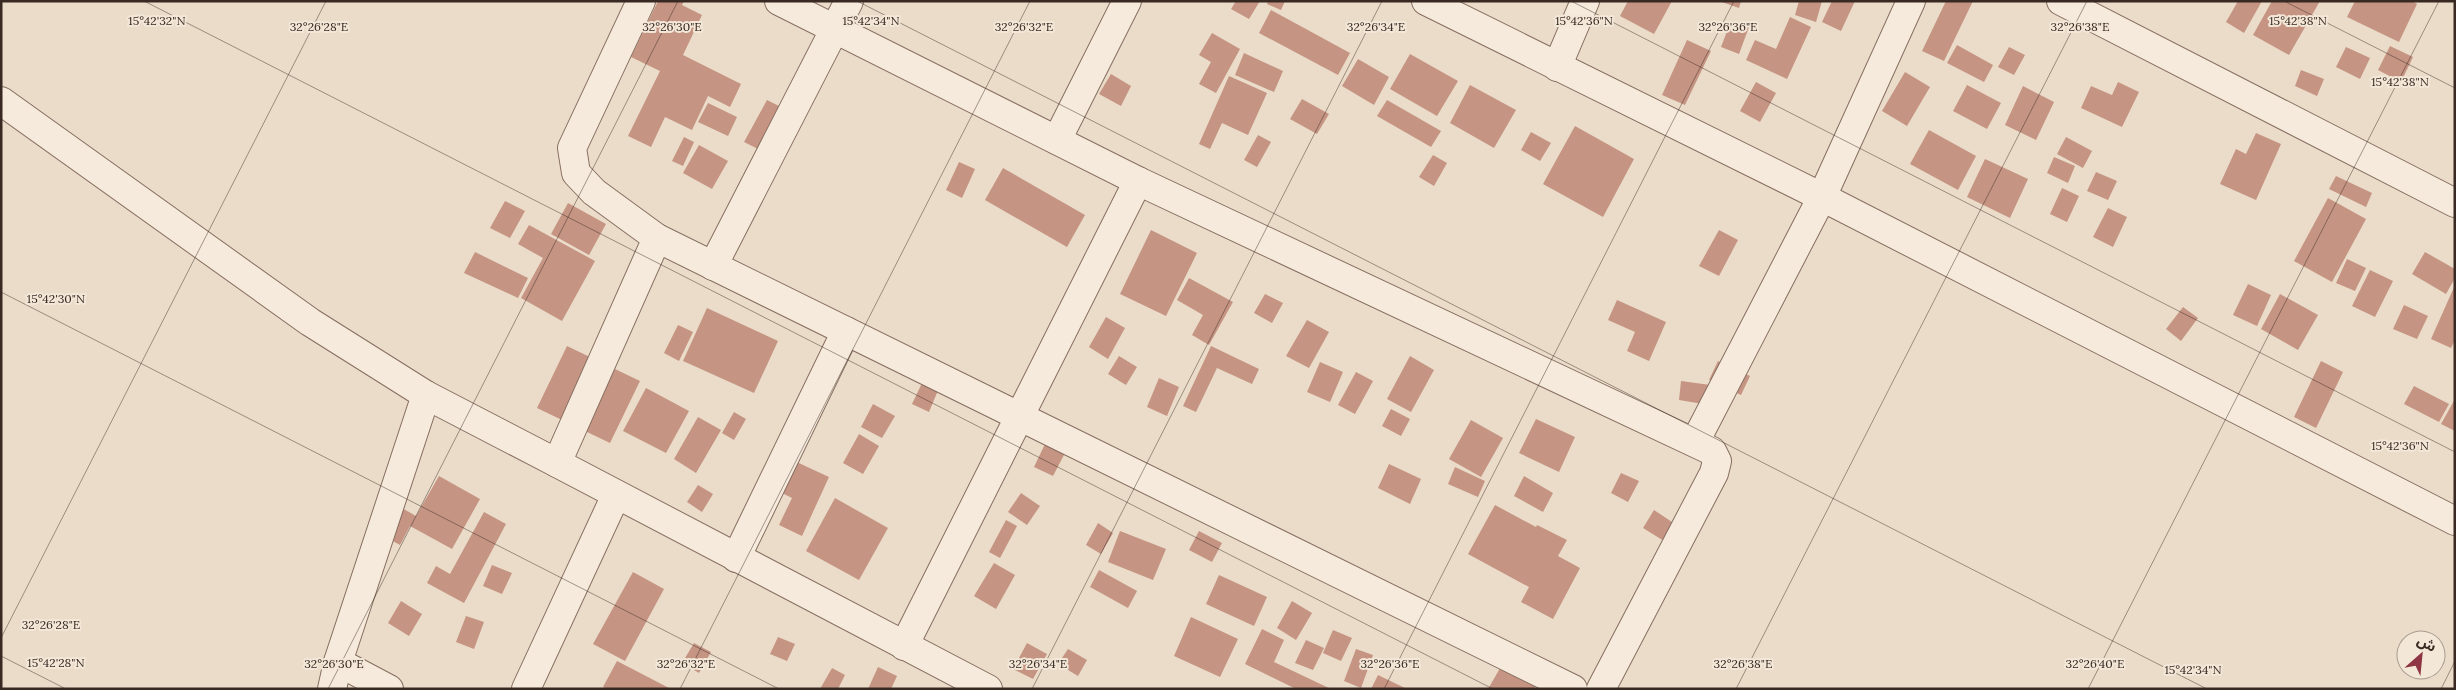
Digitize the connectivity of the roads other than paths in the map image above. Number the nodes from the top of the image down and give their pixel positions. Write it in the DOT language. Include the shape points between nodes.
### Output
graph roads {
  1 [pos="641,1"];
  2 [pos="779,1"];
  3 [pos="849,1"];
  4 [pos="1127,1"];
  5 [pos="1426,1"];
  6 [pos="1585,1"];
  7 [pos="1911,1"];
  8 [pos="2062,1"];
  9 [pos="2096,9"];
  10 [pos="833,30"];
  11 [pos="1557,67"];
  12 [pos="1,101"];
  13 [pos="1057,140"];
  14 [pos="1138,181"];
  15 [pos="1822,197"];
  16 [pos="2455,203"];
  17 [pos="657,238"];
  18 [pos="713,266"];
  19 [pos="846,331"];
  20 [pos="426,395"];
  21 [pos="1020,417"];
  22 [pos="1695,442"];
  23 [pos="557,463"];
  24 [pos="616,495"];
  25 [pos="2455,521"];
  26 [pos="736,558"];
  27 [pos="904,646"];
  28 [pos="338,662"];
  29 [pos="332,689"];
  30 [pos="389,689"];
  31 [pos="526,689"];
  32 [pos="988,689"];
  33 [pos="1573,689"];
  34 [pos="1601,689"];
  1 -- 17 [label="street" via="572,148 576,173 594,192"];
  2 -- 10 [label="street"];
  3 -- 10 [label="street"];
  4 -- 13 [label="street"];
  5 -- 11 [label="street"];
  6 -- 11 [label="street"];
  7 -- 15 [label="street"];
  8 -- 9 [label="street"];
  9 -- 16 [label="street"];
  10 -- 13 [label="street"];
  10 -- 18 [label="street"];
  11 -- 15 [label="street"];
  12 -- 20 [label="street" via="310,322"];
  13 -- 14 [label="street"];
  14 -- 21 [label="street"];
  14 -- 22 [label="street"];
  15 -- 22 [label="street"];
  15 -- 25 [label="street"];
  17 -- 18 [label="street"];
  17 -- 23 [label="street"];
  18 -- 19 [label="street"];
  19 -- 21 [label="street"];
  19 -- 26 [label="street"];
  20 -- 23 [label="street"];
  20 -- 28 [label="street"];
  21 -- 27 [label="street"];
  21 -- 33 [label="street"];
  22 -- 34 [label="street" via="1712,452 1717,461 1714,473"];
  23 -- 24 [label="street"];
  24 -- 26 [label="street"];
  24 -- 31 [label="street"];
  26 -- 27 [label="street"];
  27 -- 32 [label="street"];
  28 -- 29 [label="street"];
  28 -- 30 [label="street"];
}
